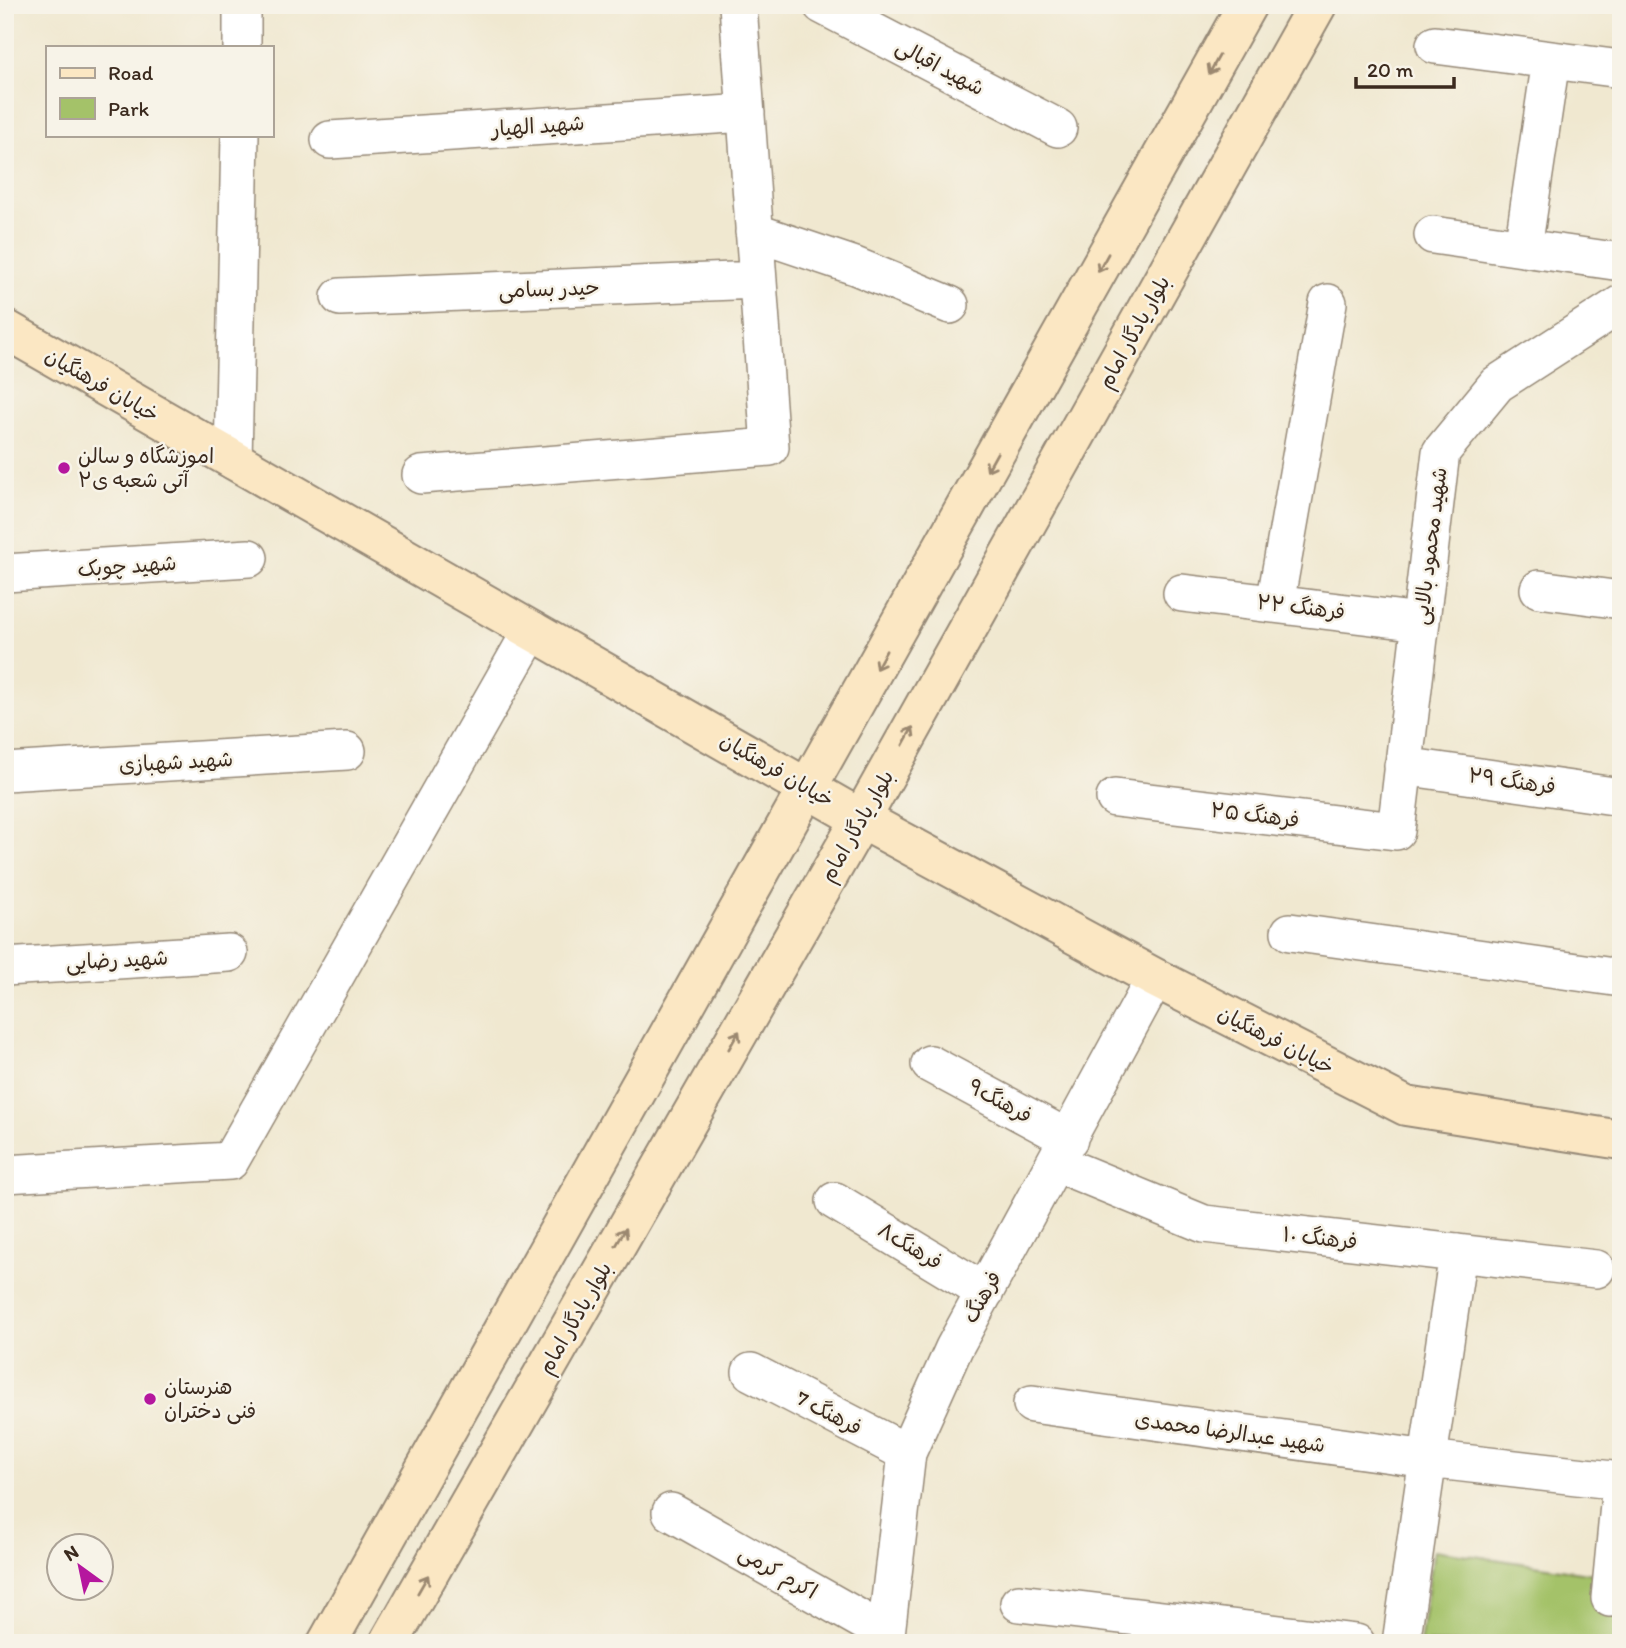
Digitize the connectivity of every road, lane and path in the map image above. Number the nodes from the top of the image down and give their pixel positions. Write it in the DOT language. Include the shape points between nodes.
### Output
graph roads {
  1 [pos="242,5"];
  2 [pos="738,5"];
  3 [pos="822,5"];
  4 [pos="1247,5"];
  5 [pos="1317,5"];
  6 [pos="1435,45"];
  7 [pos="242,46"];
  8 [pos="1551,60"];
  9 [pos="1621,69"];
  10 [pos="746,113"];
  11 [pos="1058,128"];
  12 [pos="240,136"];
  13 [pos="330,140"];
  14 [pos="754,232"];
  15 [pos="1433,234"];
  16 [pos="1523,248"];
  17 [pos="1621,262"];
  18 [pos="758,280"];
  19 [pos="340,298"];
  20 [pos="1328,303"];
  21 [pos="1621,304"];
  22 [pos="950,305"];
  23 [pos="5,329"];
  24 [pos="233,460"];
  25 [pos="421,475"];
  26 [pos="249,558"];
  27 [pos="5,573"];
  28 [pos="1539,589"];
  29 [pos="1182,593"];
  30 [pos="1621,600"];
  31 [pos="1275,604"];
  32 [pos="1421,622"];
  33 [pos="532,630"];
  34 [pos="347,751"];
  35 [pos="1403,766"];
  36 [pos="5,772"];
  37 [pos="809,788"];
  38 [pos="1621,797"];
  39 [pos="1115,798"];
  40 [pos="861,818"];
  41 [pos="1396,831"];
  42 [pos="1290,932"];
  43 [pos="229,953"];
  44 [pos="5,967"];
  45 [pos="1155,978"];
  46 [pos="1621,978"];
  47 [pos="930,1064"];
  48 [pos="1621,1140"];
  49 [pos="1062,1151"];
  50 [pos="5,1174"];
  51 [pos="835,1201"];
  52 [pos="1458,1253"];
  53 [pos="1596,1269"];
  54 [pos="985,1292"];
  55 [pos="751,1372"];
  56 [pos="1032,1404"];
  57 [pos="907,1453"];
  58 [pos="1428,1460"];
  59 [pos="1621,1482"];
  60 [pos="671,1512"];
  61 [pos="1610,1598"];
  62 [pos="1019,1603"];
  63 [pos="885,1638"];
  64 [pos="327,1643"];
  65 [pos="389,1643"];
  66 [pos="1356,1643"];
  67 [pos="1401,1643"];
  1 -- 7 [label="street"];
  2 -- 10 [label="street"];
  3 -- 11 [label="street, شهید اقبالی"];
  4 -- 37 [label="main road, one-way"];
  40 -- 5 [label="main road, بلوار یادگار امام, one-way"];
  6 -- 8 [label="street"];
  8 -- 9 [label="street"];
  8 -- 16 [label="street"];
  10 -- 13 [label="street, شهید الهیار"];
  10 -- 14 [label="street"];
  12 -- 24 [label="street"];
  14 -- 18 [label="street"];
  14 -- 22 [label="street"];
  15 -- 16 [label="street"];
  16 -- 17 [label="street"];
  18 -- 19 [label="street, حیدر بسامی"];
  18 -- 25 [label="street" via="771,447"];
  20 -- 31 [label="street"];
  21 -- 32 [label="street, شهید محمود بالایی" via="1497,384 1441,452"];
  23 -- 24 [label="main road, خیابان فرهنگیان"];
  24 -- 33 [label="main road, خیابان فرهنگیان"];
  26 -- 27 [label="street, شهید چوبک"];
  28 -- 30 [label="street"];
  29 -- 31 [label="street, فرهنگ ۲۲"];
  31 -- 32 [label="street, فرهنگ ۲۲"];
  32 -- 35 [label="street, شهید محمود بالایی"];
  33 -- 37 [label="main road, خیابان فرهنگیان"];
  33 -- 50 [label="street" via="230,1161"];
  34 -- 36 [label="street, شهید شهبازی"];
  35 -- 38 [label="street, فرهنگ ۲۹"];
  35 -- 41 [label="street, شهید محمود بالایی"];
  37 -- 40 [label="main road, خیابان فرهنگیان"];
  37 -- 64 [label="main road"];
  39 -- 41 [label="street, فرهنگ ۲۵"];
  40 -- 45 [label="main road, خیابان فرهنگیان"];
  65 -- 40 [label="main road, بلوار یادگار امام, one-way"];
  42 -- 46 [label="street"];
  43 -- 44 [label="street, شهید رضایی"];
  45 -- 48 [label="main road, خیابان فرهنگیان" via="1406,1106"];
  45 -- 49 [label="street, فرهنگ"];
  47 -- 49 [label="street, فرهنگ۹"];
  49 -- 52 [label="street, فرهنگ ۱۰" via="1204,1224"];
  49 -- 54 [label="street, فرهنگ"];
  51 -- 54 [label="street, فرهنگ۸"];
  52 -- 53 [label="street, فرهنگ ۱۰"];
  52 -- 58 [label="street"];
  54 -- 57 [label="street, فرهنگ"];
  55 -- 57 [label="street, فرهنگ 7"];
  56 -- 58 [label="street, شهید عبدالرضا محمدی"];
  57 -- 63 [label="street, فرهنگ"];
  58 -- 59 [label="street, شهید عبدالرضا محمدی"];
  58 -- 67 [label="street"];
  59 -- 61 [label="street"];
  60 -- 63 [label="street, اکرم کرمی"];
  62 -- 66 [label="street"];
}
